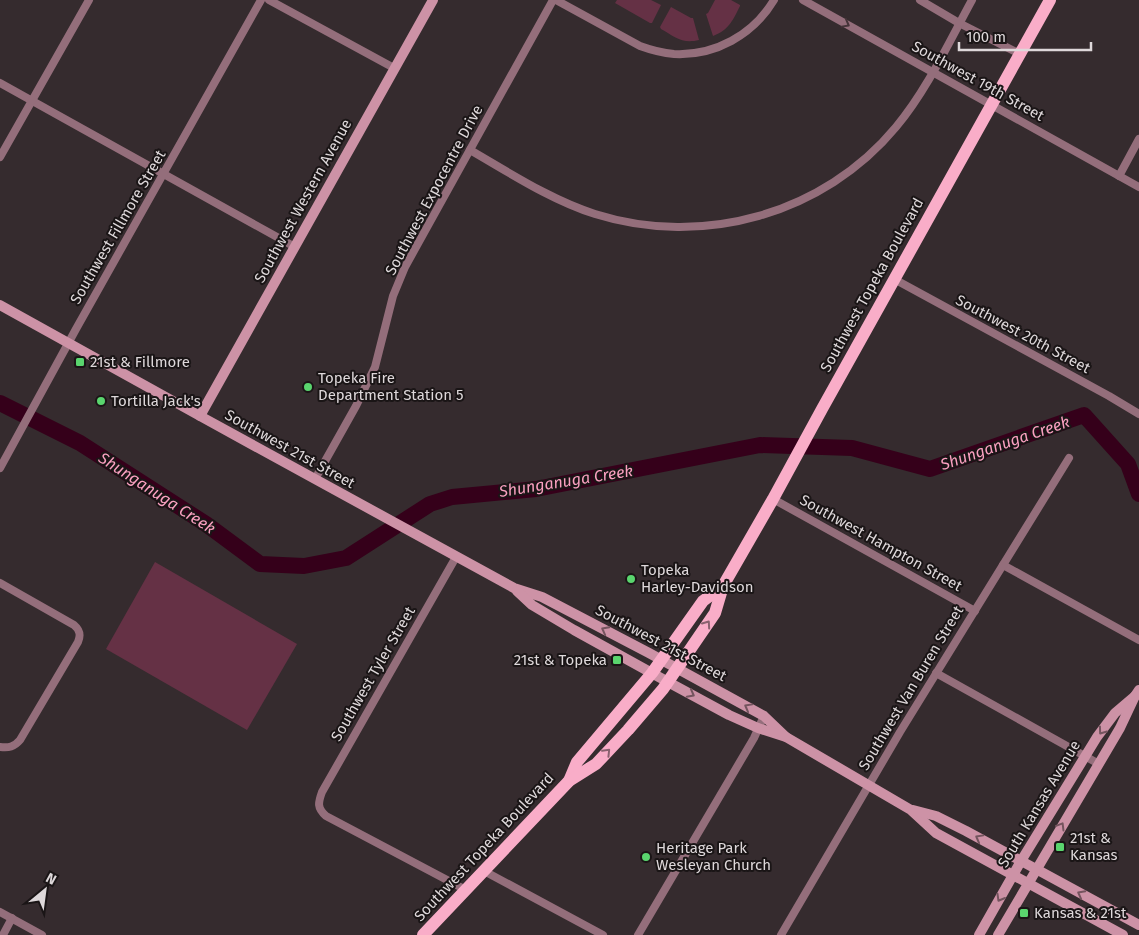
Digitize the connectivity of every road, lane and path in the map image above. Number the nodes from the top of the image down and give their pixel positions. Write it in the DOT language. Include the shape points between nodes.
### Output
graph roads {
  1 [pos="88,0"];
  2 [pos="261,0"];
  3 [pos="269,0"];
  4 [pos="433,0"];
  5 [pos="554,0"];
  6 [pos="774,0"];
  7 [pos="803,0"];
  8 [pos="920,0"];
  9 [pos="972,0"];
  10 [pos="1050,0"];
  11 [pos="959,22"];
  12 [pos="1020,54"];
  13 [pos="394,68"];
  14 [pos="932,72"];
  15 [pos="0,83"];
  16 [pos="32,101"];
  17 [pos="991,105"];
  18 [pos="1139,139"];
  19 [pos="470,150"];
  20 [pos="0,157"];
  21 [pos="164,175"];
  22 [pos="1119,176"];
  23 [pos="1139,187"];
  24 [pos="295,247"];
  25 [pos="894,279"];
  26 [pos="0,305"];
  27 [pos="68,343"];
  28 [pos="1139,414"];
  29 [pos="200,416"];
  30 [pos="1069,458"];
  31 [pos="0,468"];
  32 [pos="314,480"];
  33 [pos="773,499"];
  34 [pos="456,557"];
  35 [pos="1003,565"];
  36 [pos="0,582"];
  37 [pos="723,586"];
  38 [pos="514,588"];
  39 [pos="974,611"];
  40 [pos="1139,640"];
  41 [pos="662,660"];
  42 [pos="677,668"];
  43 [pos="652,673"];
  44 [pos="936,673"];
  45 [pos="668,682"];
  46 [pos="1137,693"];
  47 [pos="764,716"];
  48 [pos="758,728"];
  49 [pos="786,737"];
  50 [pos="0,747"];
  51 [pos="1084,757"];
  52 [pos="1098,764"];
  53 [pos="569,781"];
  54 [pos="868,786"];
  55 [pos="911,810"];
  56 [pos="1022,861"];
  57 [pos="1036,869"];
  58 [pos="484,871"];
  59 [pos="1014,875"];
  60 [pos="1028,883"];
  61 [pos="466,890"];
  62 [pos="0,912"];
  63 [pos="12,918"];
  64 [pos="1139,925"];
  65 [pos="3,935"];
  66 [pos="42,935"];
  67 [pos="423,935"];
  68 [pos="602,935"];
  69 [pos="638,935"];
  70 [pos="781,935"];
  71 [pos="979,935"];
  72 [pos="998,935"];
  73 [pos="1123,935"];
  1 -- 16 [label="street"];
  2 -- 21 [label="street, Southwest Fillmore Street"];
  3 -- 13 [label="street"];
  4 -- 13 [label="main road, Southwest Western Avenue"];
  5 -- 6 [label="street, Southwest Expocentre Drive" via="640,46 654,51 686,54 714,49 740,37"];
  5 -- 19 [label="street, Southwest Expocentre Drive"];
  7 -- 14 [label="street, Southwest 19th Street, one-way"];
  8 -- 11 [label="street"];
  9 -- 11 [label="street"];
  10 -- 12 [label="main road, Southwest Topeka Boulevard"];
  11 -- 12 [label="street"];
  11 -- 14 [label="street"];
  12 -- 17 [label="main road, Southwest Topeka Boulevard"];
  13 -- 24 [label="main road, Southwest Western Avenue"];
  14 -- 17 [label="street, Southwest 19th Street"];
  14 -- 19 [label="street" via="897,126 844,176 780,210 724,224 666,227 594,214 554,197"];
  15 -- 16 [label="street"];
  16 -- 20 [label="street"];
  16 -- 21 [label="street"];
  17 -- 22 [label="street, Southwest 19th Street"];
  17 -- 25 [label="main road, Southwest Topeka Boulevard"];
  18 -- 22 [label="street"];
  19 -- 32 [label="street, Southwest Expocentre Drive" via="405,267 393,296 374,367"];
  21 -- 24 [label="street"];
  21 -- 27 [label="street, Southwest Fillmore Street"];
  22 -- 23 [label="street, Southwest 19th Street"];
  24 -- 29 [label="main road, Southwest Western Avenue"];
  25 -- 28 [label="street, Southwest 20th Street"];
  25 -- 33 [label="main road, Southwest Topeka Boulevard"];
  26 -- 27 [label="main road, Southwest 21st Street"];
  27 -- 29 [label="main road, Southwest 21st Street"];
  27 -- 31 [label="street, Southwest Fillmore Street"];
  29 -- 32 [label="main road, Southwest 21st Street"];
  30 -- 35 [label="street, Southwest Van Buren Street"];
  32 -- 34 [label="main road, Southwest 21st Street"];
  33 -- 37 [label="main road, Southwest Topeka Boulevard"];
  33 -- 39 [label="street, Southwest Hampton Street"];
  34 -- 38 [label="main road, Southwest 21st Street"];
  34 -- 61 [label="street, Southwest Tyler Street" via="322,792 319,806 326,816"];
  35 -- 39 [label="street, Southwest Van Buren Street"];
  35 -- 40 [label="street"];
  36 -- 50 [label="street" via="74,625 80,632 78,642 20,740 7,748"];
  37 -- 41 [label="main road, Southwest Topeka Boulevard" via="703,601"];
  42 -- 37 [label="main road, Southwest Topeka Boulevard, one-way" via="715,613"];
  41 -- 38 [label="main road, Southwest 21st Street, one-way" via="542,597"];
  38 -- 43 [label="main road, Southwest 21st Street" via="532,605"];
  39 -- 44 [label="street, Southwest Van Buren Street"];
  41 -- 42 [label="main road, Southwest 21st Street"];
  41 -- 43 [label="main road, Southwest Topeka Boulevard"];
  42 -- 45 [label="main road, Southwest Topeka Boulevard"];
  47 -- 42 [label="main road, Southwest 21st Street, one-way"];
  43 -- 45 [label="main road, Southwest 21st Street"];
  43 -- 53 [label="main road, Southwest Topeka Boulevard" via="577,762"];
  44 -- 51 [label="street"];
  44 -- 54 [label="street, Southwest Van Buren Street"];
  45 -- 48 [label="main road, Southwest 21st Street, one-way"];
  53 -- 45 [label="main road, Southwest Topeka Boulevard, one-way" via="596,764"];
  46 -- 51 [label="main road, South Kansas Avenue, one-way" via="1115,713"];
  46 -- 52 [label="main road, South Kansas Avenue"];
  47 -- 48 [label="street"];
  47 -- 49 [label="main road, Southwest 21st Street"];
  48 -- 49 [label="main road, Southwest 21st Street"];
  48 -- 69 [label="street"];
  49 -- 54 [label="main road, Southwest 21st Street"];
  51 -- 52 [label="street"];
  51 -- 56 [label="main road, South Kansas Avenue"];
  57 -- 52 [label="main road, South Kansas Avenue, one-way"];
  53 -- 58 [label="main road, Southwest Topeka Boulevard"];
  54 -- 55 [label="main road, Southwest 21st Street"];
  54 -- 70 [label="street, Southwest Van Buren Street"];
  56 -- 55 [label="main road, Southwest 21st Street, one-way" via="936,816"];
  55 -- 59 [label="main road, Southwest 21st Street" via="936,833"];
  56 -- 57 [label="main road, Southwest 21st Street"];
  56 -- 59 [label="main road, South Kansas Avenue"];
  57 -- 60 [label="main road, South Kansas Avenue"];
  64 -- 57 [label="main road, Southwest 21st Street, one-way"];
  58 -- 61 [label="main road, Southwest Topeka Boulevard"];
  58 -- 68 [label="street"];
  59 -- 60 [label="main road, Southwest 21st Street"];
  59 -- 71 [label="main road, South Kansas Avenue, one-way"];
  60 -- 72 [label="main road, South Kansas Avenue"];
  60 -- 73 [label="main road, Southwest 21st Street"];
  61 -- 67 [label="main road, Southwest Topeka Boulevard"];
  62 -- 63 [label="street"];
  63 -- 65 [label="street"];
  63 -- 66 [label="street"];
}
